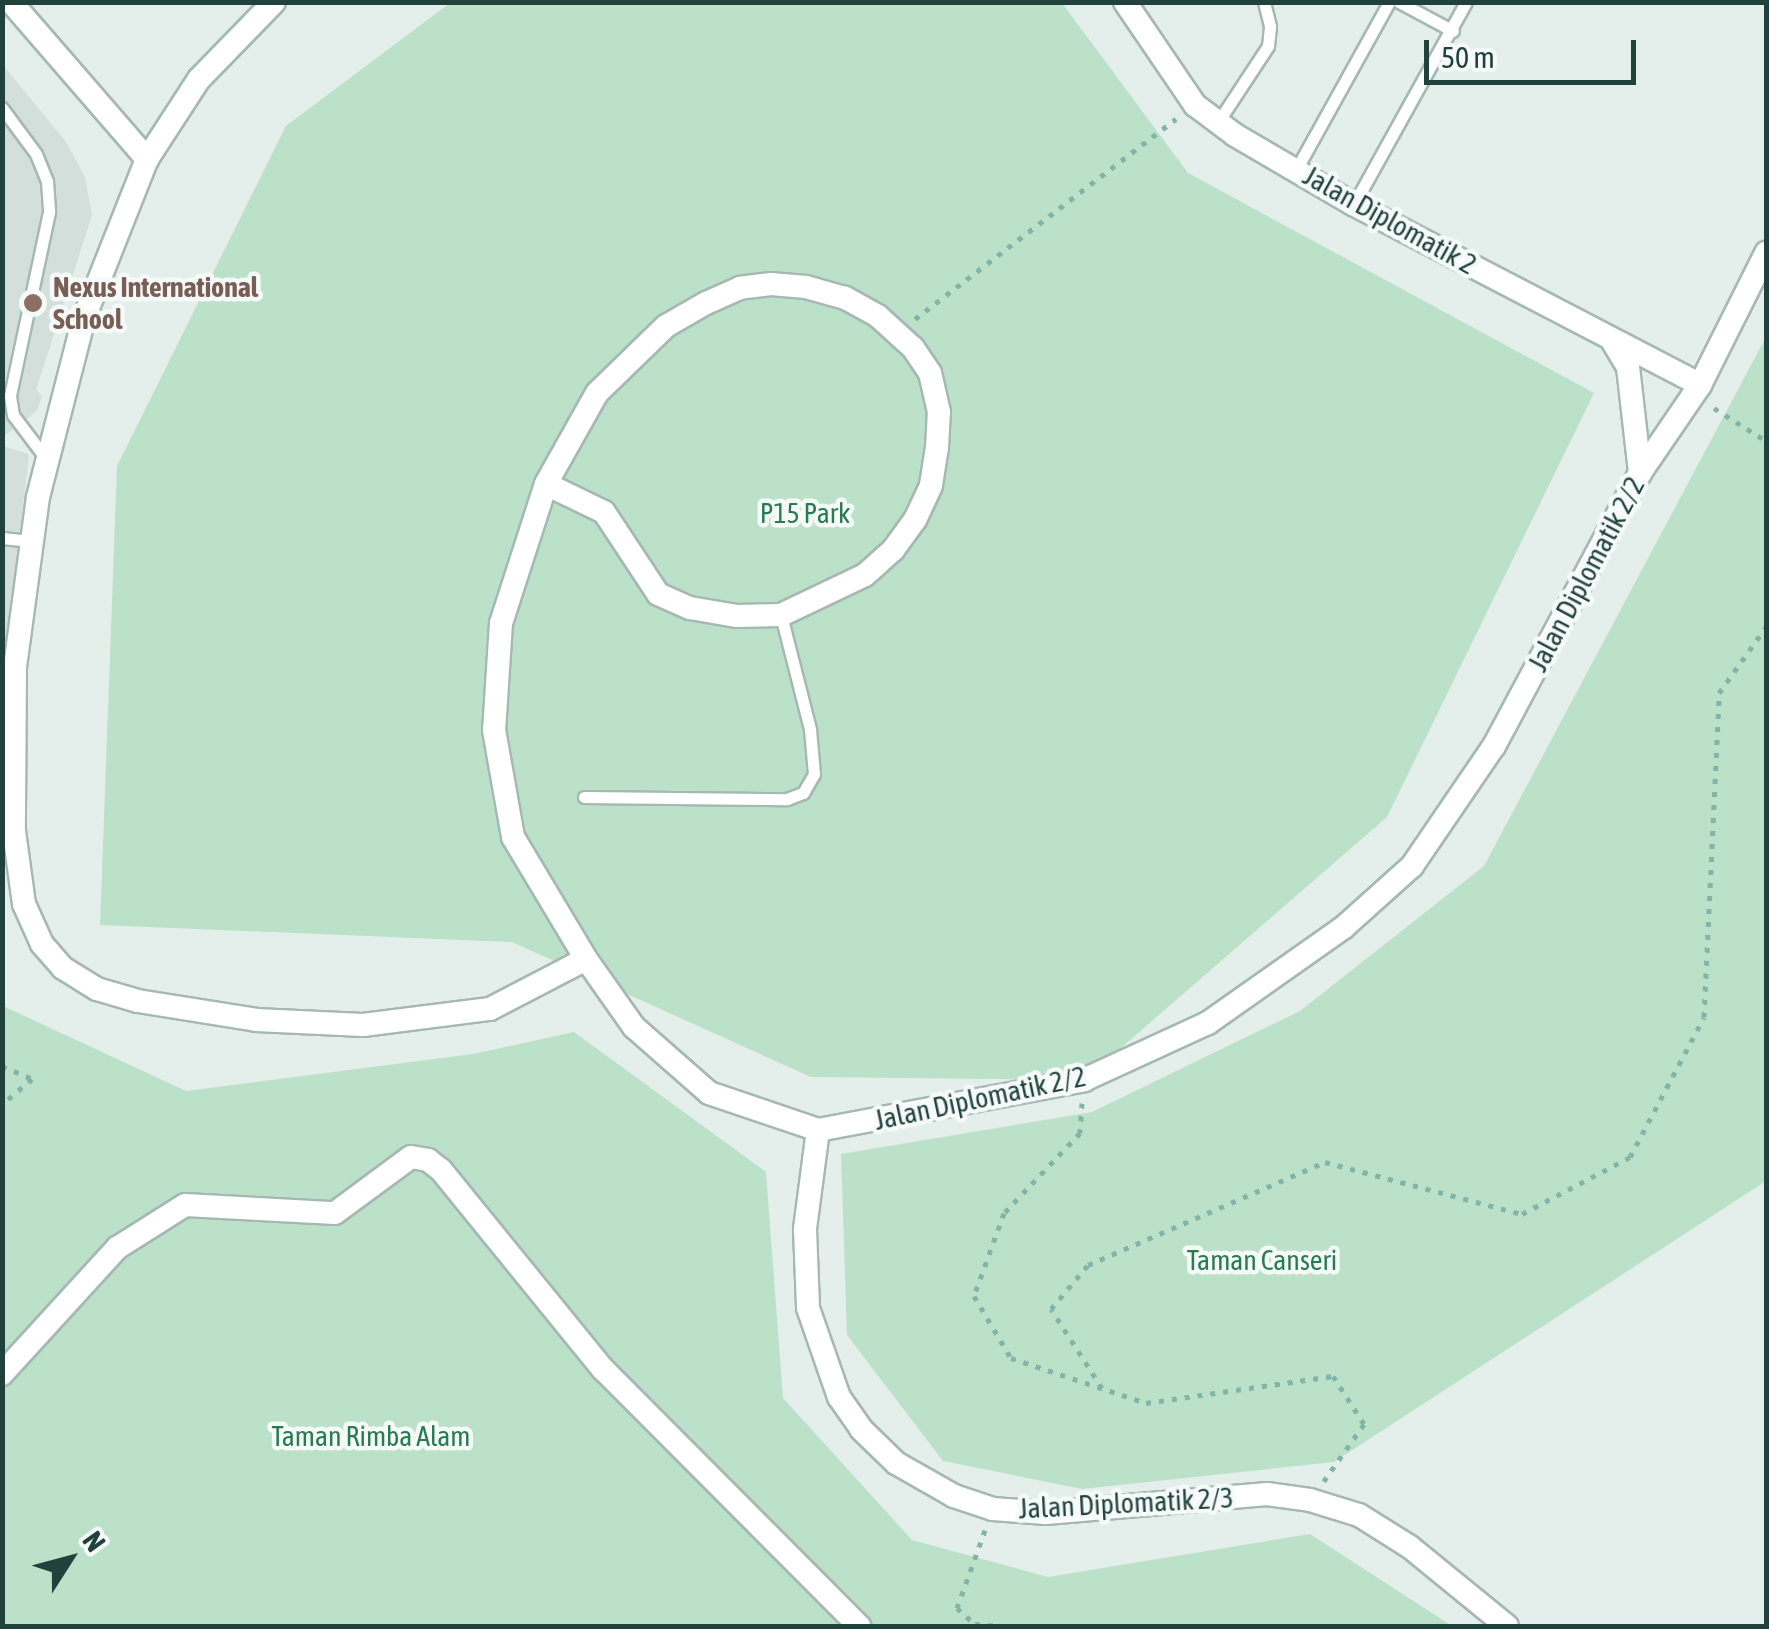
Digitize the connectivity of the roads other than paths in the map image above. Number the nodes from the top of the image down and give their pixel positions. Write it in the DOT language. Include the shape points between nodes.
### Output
graph roads {
  1 [pos="11,2"];
  2 [pos="274,2"];
  3 [pos="1125,2"];
  4 [pos="1264,2"];
  5 [pos="1389,2"];
  6 [pos="1399,2"];
  7 [pos="1466,2"];
  8 [pos="1452,31"];
  9 [pos="2,108"];
  10 [pos="1217,123"];
  11 [pos="146,159"];
  12 [pos="1297,168"];
  13 [pos="1353,204"];
  14 [pos="1766,253"];
  15 [pos="1611,339"];
  16 [pos="1696,390"];
  17 [pos="47,460"];
  18 [pos="1640,473"];
  19 [pos="546,484"];
  20 [pos="2,538"];
  21 [pos="31,541"];
  22 [pos="782,615"];
  23 [pos="584,797"];
  24 [pos="586,959"];
  25 [pos="818,1130"];
  26 [pos="2,1374"];
  27 [pos="859,1626"];
  28 [pos="1507,1626"];
  1 -- 11 [label="street"];
  2 -- 11 [label="street" via="199,78"];
  3 -- 10 [label="street, Jalan Diplomatik 2" via="1194,105"];
  4 -- 10 [label="lane" via="1268,46"];
  5 -- 12 [label="lane"];
  6 -- 8 [label="lane"];
  7 -- 8 [label="lane"];
  8 -- 13 [label="lane"];
  9 -- 17 [label="lane" via="47,181 50,212 10,396 13,415"];
  10 -- 12 [label="street, Jalan Diplomatik 2"];
  11 -- 17 [label="street" via="84,318"];
  12 -- 13 [label="street, Jalan Diplomatik 2"];
  13 -- 15 [label="street, Jalan Diplomatik 2"];
  14 -- 16 [label="street, Jalan Diplomatik 2/2"];
  15 -- 16 [label="street, Jalan Diplomatik 2"];
  15 -- 18 [label="street" via="1628,367"];
  16 -- 18 [label="street, Jalan Diplomatik 2/2"];
  17 -- 21 [label="street"];
  18 -- 25 [label="street, Jalan Diplomatik 2/2" via="1494,746 1412,866 1344,927 1208,1023 1084,1080"];
  19 -- 22 [label="street, Jalan Diplomatik 2/2" via="604,512 658,594 737,616"];
  19 -- 22 [label="street, Jalan Diplomatik 2/2" via="597,393 626,363 666,326 740,288 806,287 878,316 930,373 939,412 931,485 915,520 879,562"];
  19 -- 24 [label="street, Jalan Diplomatik 2/2" via="501,622 494,730 513,838"];
  20 -- 21 [label="lane"];
  21 -- 24 [label="street" via="15,668 14,830 24,904 42,944 63,968 97,989 138,1001 256,1020 362,1025 490,1009"];
  22 -- 23 [label="lane" via="810,729 814,774 803,793 787,799"];
  24 -- 25 [label="street, Jalan Diplomatik 2/2" via="634,1027 709,1093"];
  25 -- 28 [label="street, Jalan Diplomatik 2/3" via="805,1229 808,1308 839,1397 896,1463 954,1496 993,1509 1046,1514 1266,1494 1310,1500 1359,1515"];
  26 -- 27 [label="street" via="118,1248 185,1205 335,1213 411,1158 428,1160 603,1369"];
}
